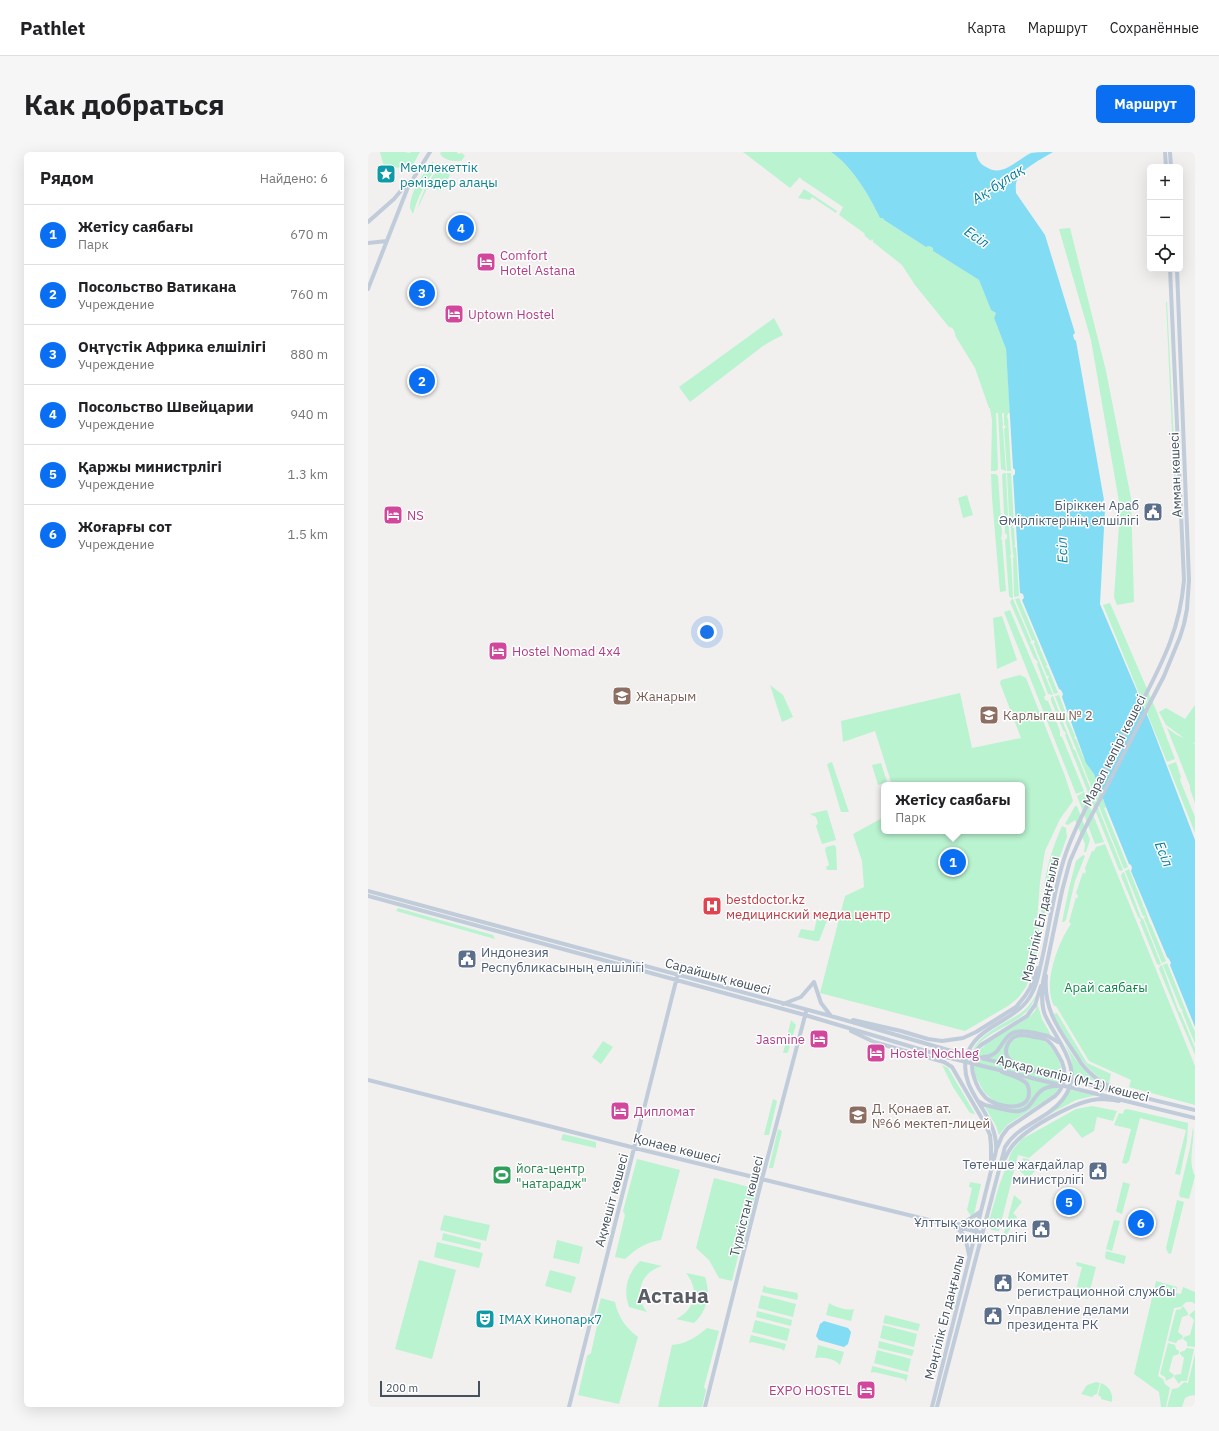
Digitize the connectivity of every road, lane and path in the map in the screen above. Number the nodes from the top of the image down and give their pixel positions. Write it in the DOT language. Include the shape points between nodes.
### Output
graph roads {
  1 [pos="430,152"];
  2 [pos="1165,152"];
  3 [pos="1170,152"];
  4 [pos="1166,164"];
  5 [pos="1171,164"];
  6 [pos="417,172"];
  7 [pos="368,222"];
  8 [pos="387,241"];
  9 [pos="368,243"];
  10 [pos="1170,272"];
  11 [pos="1177,272"];
  12 [pos="368,290"];
  13 [pos="1161,666"];
  14 [pos="1164,676"];
  15 [pos="1078,822"];
  16 [pos="1082,834"];
  17 [pos="368,891"];
  18 [pos="368,896"];
  19 [pos="420,910"];
  20 [pos="470,918"];
  21 [pos="481,927"];
  22 [pos="523,932"];
  23 [pos="1048,957"];
  24 [pos="1042,959"];
  25 [pos="677,977"];
  26 [pos="1043,982"];
  27 [pos="783,1004"];
  28 [pos="806,1012"];
  29 [pos="831,1017"];
  30 [pos="818,1018"];
  31 [pos="838,1018"];
  32 [pos="803,1023"];
  33 [pos="838,1024"];
  34 [pos="1062,1045"];
  35 [pos="948,1050"];
  36 [pos="971,1056"];
  37 [pos="946,1057"];
  38 [pos="988,1067"];
  39 [pos="1046,1074"];
  40 [pos="368,1080"];
  41 [pos="1074,1088"];
  42 [pos="1130,1094"];
  43 [pos="975,1098"];
  44 [pos="1128,1101"];
  45 [pos="1195,1110"];
  46 [pos="1195,1118"];
  47 [pos="635,1148"];
  48 [pos="996,1152"];
  49 [pos="991,1166"];
  50 [pos="997,1174"];
  51 [pos="762,1179"];
  52 [pos="980,1211"];
  53 [pos="952,1226"];
  54 [pos="975,1231"];
  55 [pos="982,1233"];
  56 [pos="969,1256"];
  57 [pos="569,1407"];
  58 [pos="706,1407"];
  59 [pos="932,1407"];
  60 [pos="937,1407"];
  1 -- 6 [label="main road"];
  2 -- 4 [label="main road"];
  3 -- 5 [label="main road"];
  6 -- 7 [label="main road" via="394,199"];
  6 -- 8 [label="main road" via="408,187"];
  8 -- 9 [label="main road"];
  8 -- 12 [label="main road"];
  10 -- 13 [label="main road, Амман көшесі" via="1184,580 1182,601 1173,637"];
  11 -- 14 [label="main road, Амман көшесі" via="1189,593 1180,637"];
  13 -- 15 [label="main road, Марал көпірі көшесі"];
  14 -- 16 [label="main road, Марал көпірі көшесі"];
  15 -- 24 [label="main road, Мәңгілік Ел даңғылы" via="1061,870"];
  16 -- 23 [label="main road, Мәңгілік Ел даңғылы" via="1066,875"];
  17 -- 20 [label="main road, Сарайшық көшесі"];
  18 -- 19 [label="main road, Сарайшық көшесі"];
  19 -- 20 [label="main road" via="467,921"];
  19 -- 21 [label="main road, Сарайшық көшесі"];
  20 -- 22 [label="main road, Сарайшық көшесі"];
  21 -- 22 [label="main road" via="484,923"];
  21 -- 25 [label="main road, Сарайшық көшесі"];
  22 -- 25 [label="main road, Сарайшық көшесі"];
  23 -- 26 [label="main road, Мәңгілік Ел даңғылы"];
  23 -- 42 [label="main road, bridge" via="1046,997 1055,1021 1087,1070 1098,1080"];
  24 -- 31 [label="main road" via="1030,988 1016,1007 963,1038 942,1041 928,1039"];
  24 -- 43 [label="main road, Мәңгілік Ел даңғылы" via="1037,983 1028,1002 980,1035 968,1052 965,1074"];
  25 -- 27 [label="main road, Сарайшық көшесі"];
  25 -- 28 [label="main road, Сарайшық көшесі"];
  25 -- 47 [label="main road, Ақмешіт көшесі"];
  26 -- 34 [label="main road, Мәңгілік Ел даңғылы" via="1045,1014"];
  26 -- 38 [label="main road, bridge" via="1035,1005 1027,1016 981,1045 973,1056 972,1069 975,1079 986,1098 1015,1107 1024,1104 1029,1089 1023,1081"];
  27 -- 28 [label="main road, Сарайшық көшесі"];
  27 -- 29 [label="main road" via="801,997 814,982 821,1003"];
  28 -- 29 [label="main road, Сарайшық көшесі"];
  28 -- 30 [label="main road, Сарайшық көшесі"];
  28 -- 32 [label="main road, Түркістан көшесі"];
  29 -- 31 [label="main road, Сарайшық көшесі"];
  30 -- 32 [label="main road" via="808,1019"];
  30 -- 33 [label="main road, Сарайшық көшесі"];
  31 -- 35 [label="main road, Сарайшық көшесі"];
  32 -- 51 [label="main road, Түркістан көшесі"];
  33 -- 37 [label="main road, Сарайшық көшесі"];
  33 -- 49 [label="main road" via="874,1042 944,1062 952,1067 990,1135"];
  34 -- 36 [label="main road, bridge" via="1052,1038 1016,1031 1008,1036 992,1055"];
  34 -- 50 [label="main road, Мәңгілік Ел даңғылы" via="1071,1068 1066,1094 1054,1109 1013,1136 1005,1147"];
  35 -- 36 [label="main road, Арқар көпірі (М-1) көшесі, bridge"];
  36 -- 39 [label="main road, Арқар көпірі (М-1) көшесі, bridge"];
  37 -- 38 [label="main road, Арқар көпірі (М-1) көшесі, bridge"];
  38 -- 41 [label="main road, Арқар көпірі (М-1) көшесі, bridge"];
  39 -- 42 [label="main road, Арқар көпірі (М-1) көшесі, bridge"];
  39 -- 48 [label="main road, bridge" via="1012,1062 1007,1053 1010,1040 1025,1036 1040,1038 1050,1043 1061,1061 1064,1073 1058,1093 1008,1128"];
  40 -- 47 [label="main road, Қонаев көшесі"];
  41 -- 43 [label="main road, bridge" via="1049,1086 1041,1090 1028,1106 1018,1111 985,1105"];
  41 -- 44 [label="main road, Арқар көпірі (М-1) көшесі, bridge"];
  42 -- 45 [label="main road, Арқар көпірі (М-1) көшесі, bridge"];
  43 -- 48 [label="main road, Мәңгілік Ел даңғылы" via="996,1136"];
  44 -- 46 [label="main road, Арқар көпірі (М-1) көшесі, bridge"];
  44 -- 50 [label="main road, bridge" via="1100,1099 1069,1108 1019,1139 1008,1152"];
  47 -- 51 [label="main road, Қонаев көшесі"];
  47 -- 57 [label="main road, Ақмешіт көшесі"];
  48 -- 49 [label="main road, Мәңгілік Ел даңғылы"];
  49 -- 52 [label="main road, Мәңгілік Ел даңғылы"];
  50 -- 55 [label="main road, Мәңгілік Ел даңғылы"];
  51 -- 53 [label="main road, Қонаев көшесі"];
  51 -- 58 [label="main road, Түркістан көшесі"];
  52 -- 53 [label="main road" via="964,1223"];
  52 -- 54 [label="main road, Мәңгілік Ел даңғылы"];
  53 -- 54 [label="main road, Қонаев көшесі"];
  53 -- 56 [label="main road" via="964,1237"];
  54 -- 55 [label="main road, Қонаев көшесі"];
  54 -- 56 [label="main road, Мәңгілік Ел даңғылы"];
  55 -- 60 [label="main road, Мәңгілік Ел даңғылы"];
  56 -- 59 [label="main road, Мәңгілік Ел даңғылы"];
}
